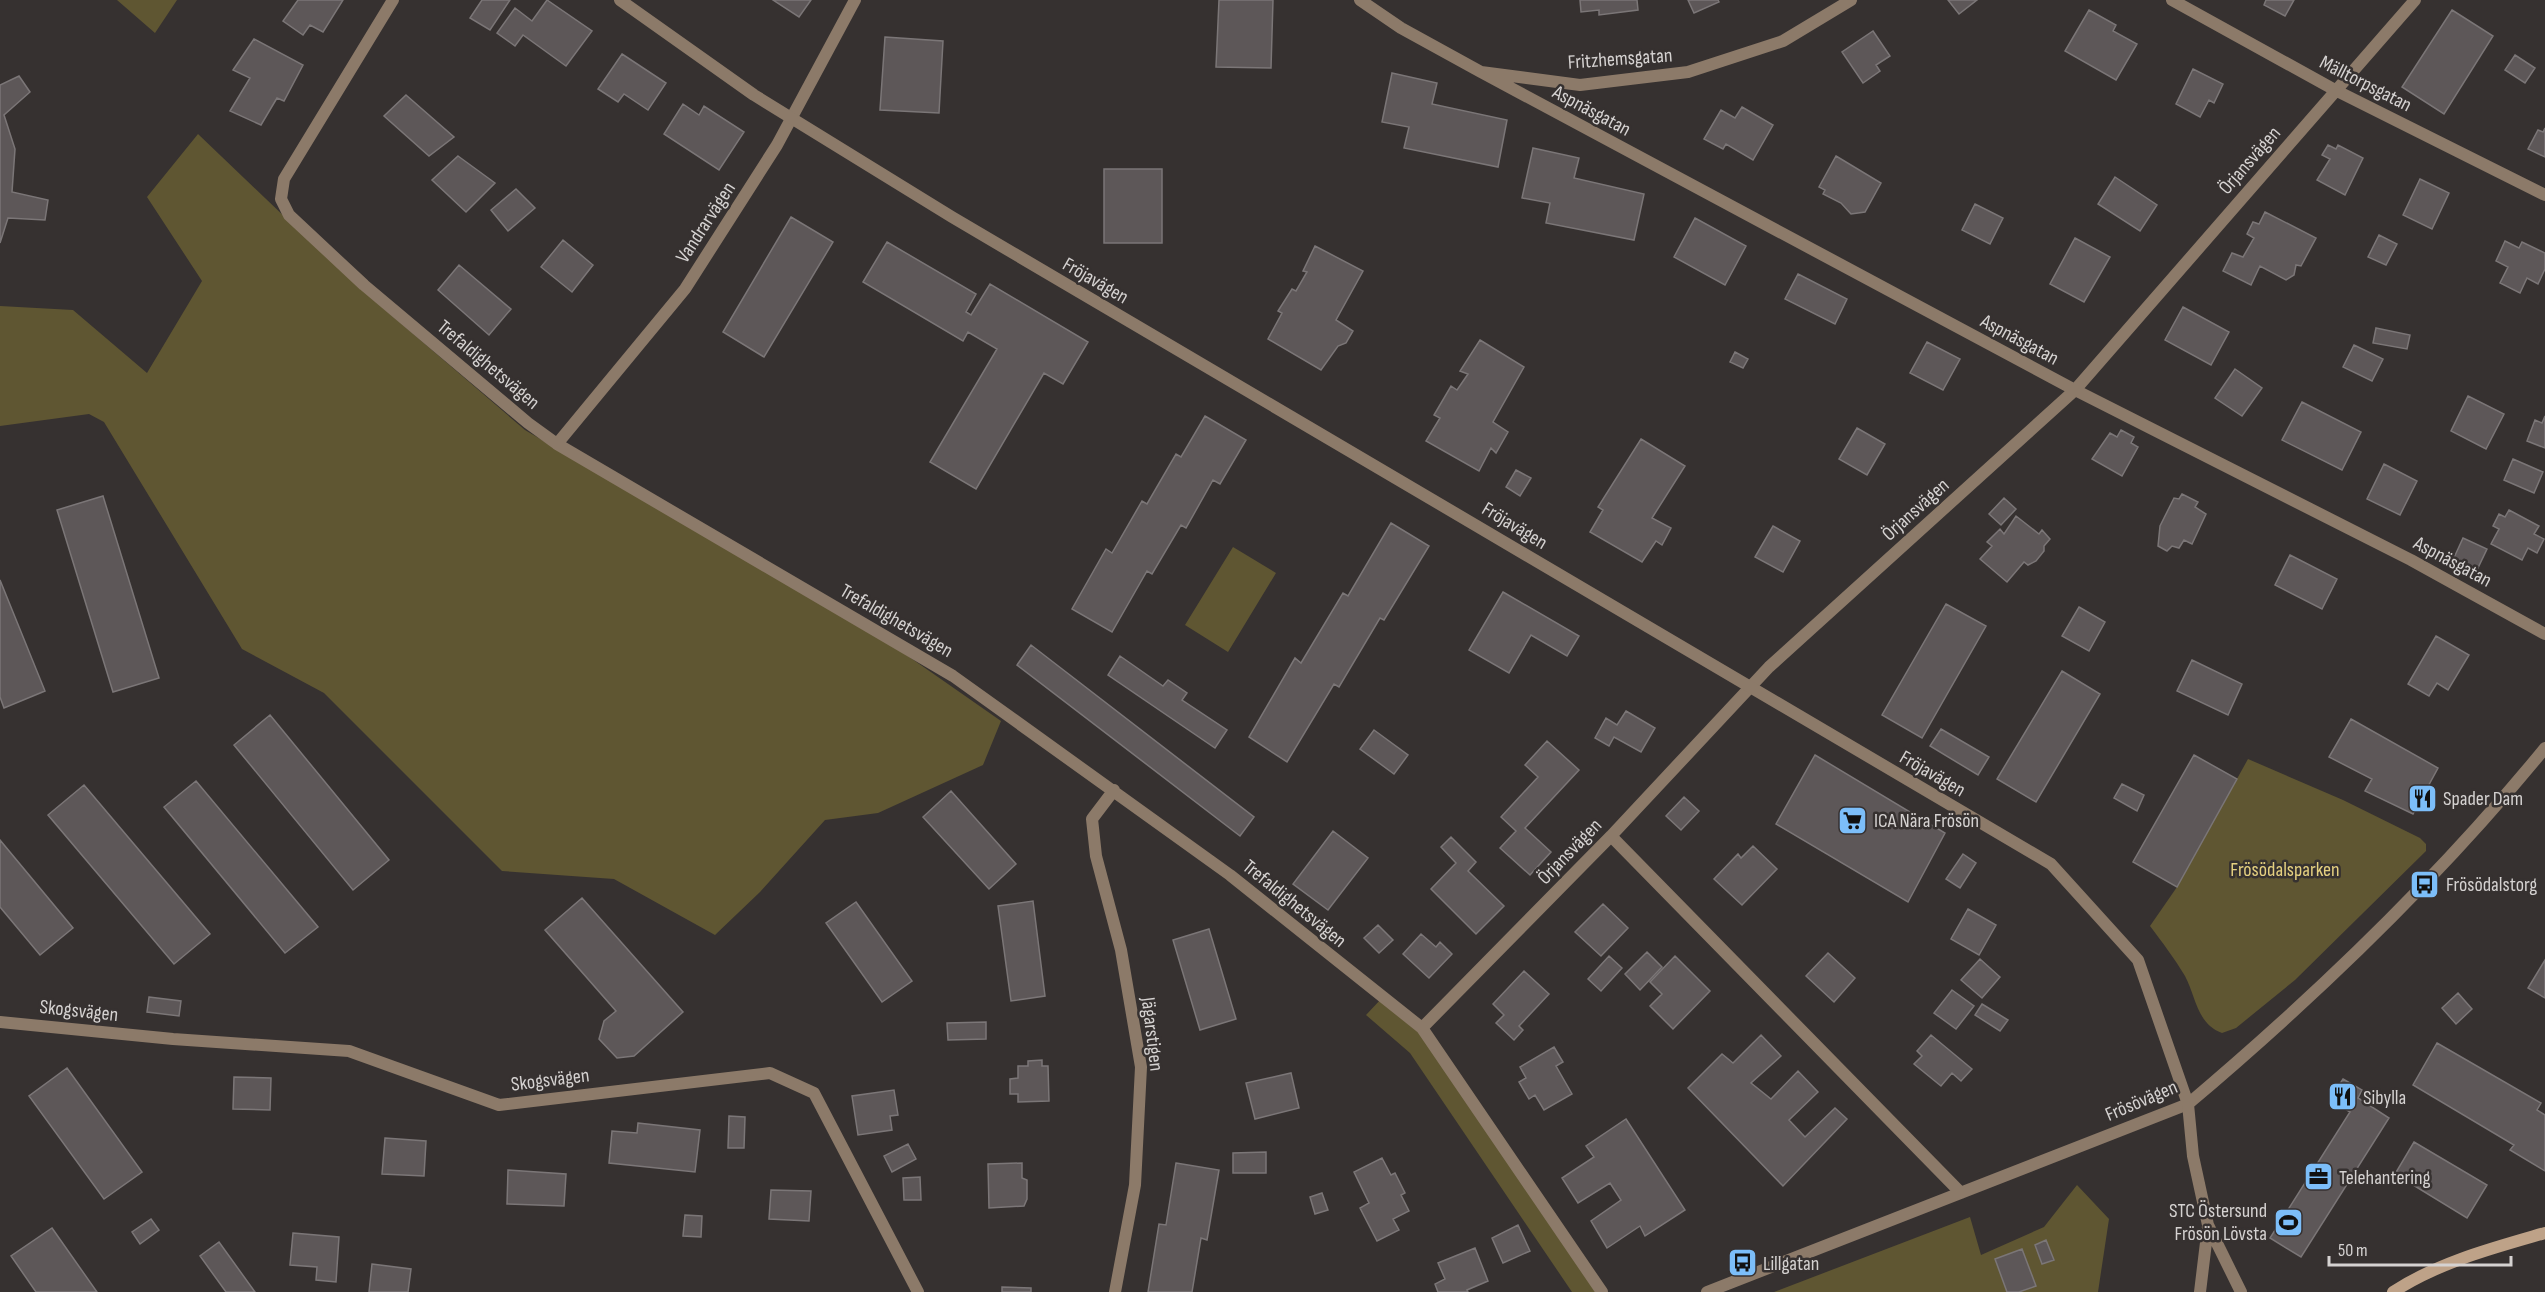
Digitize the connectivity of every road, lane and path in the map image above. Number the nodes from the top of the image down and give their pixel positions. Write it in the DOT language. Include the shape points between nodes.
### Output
graph roads {
  1 [pos="393,0"];
  2 [pos="620,0"];
  3 [pos="855,0"];
  4 [pos="1360,0"];
  5 [pos="1851,0"];
  6 [pos="2172,0"];
  7 [pos="2415,0"];
  8 [pos="1481,72"];
  9 [pos="2335,90"];
  10 [pos="792,117"];
  11 [pos="2545,195"];
  12 [pos="2075,390"];
  13 [pos="557,444"];
  14 [pos="2545,634"];
  15 [pos="1751,688"];
  16 [pos="2545,748"];
  17 [pos="1114,790"];
  18 [pos="1611,836"];
  19 [pos="0,1022"];
  20 [pos="1422,1028"];
  21 [pos="2188,1104"];
  22 [pos="1961,1193"];
  23 [pos="2208,1225"];
  24 [pos="2545,1233"];
  25 [pos="918,1292"];
  26 [pos="1115,1292"];
  27 [pos="1602,1292"];
  28 [pos="1707,1292"];
  29 [pos="2200,1292"];
  30 [pos="2241,1292"];
  31 [pos="2393,1292"];
  1 -- 13 [label="street, Trefaldighetsvägen" via="284,180 281,199 289,215 364,285"];
  2 -- 10 [label="street, Fröjavägen" via="754,95"];
  3 -- 10 [label="street, Vandrarvägen"];
  4 -- 8 [label="street, Fritzhemsgatan" via="1401,28"];
  5 -- 8 [label="street, Fritzhemsgatan" via="1783,41 1688,72 1580,85"];
  6 -- 9 [label="street, Mälltorpsgatan"];
  7 -- 9 [label="street, Örjansvägen"];
  8 -- 12 [label="street, Aspnäsgatan"];
  9 -- 11 [label="street, Mälltorpsgatan"];
  9 -- 12 [label="street, Örjansvägen"];
  10 -- 13 [label="street, Vandrarvägen" via="685,289"];
  10 -- 15 [label="street, Fröjavägen" via="1049,275"];
  12 -- 14 [label="street, Aspnäsgatan" via="2411,560"];
  12 -- 15 [label="street, Örjansvägen" via="1769,667"];
  13 -- 17 [label="street, Trefaldighetsvägen" via="953,675"];
  15 -- 18 [label="street, Örjansvägen"];
  15 -- 21 [label="street, Fröjavägen" via="2051,864 2138,960"];
  16 -- 21 [label="street, Frösövägen" via="2449,859 2378,933"];
  17 -- 20 [label="street, Trefaldighetsvägen" via="1230,875"];
  17 -- 26 [label="street, Jägarstigen" via="1092,819 1096,856 1121,950 1141,1067 1135,1185"];
  18 -- 20 [label="street, Örjansvägen"];
  18 -- 22 [label="street"];
  19 -- 25 [label="street, Skogsvägen" via="349,1052 499,1105 770,1073 814,1093"];
  20 -- 27 [label="street, Trefaldighetsvägen"];
  21 -- 22 [label="street, Frösövägen"];
  21 -- 23 [label="street, Fröjavägen" via="2193,1156"];
  22 -- 28 [label="street, Frösövägen"];
  23 -- 29 [label="street, Fröjavägen"];
  23 -- 30 [label="street, Fröjavägen"];
  24 -- 31 [label="main road" via="2478,1253 2414,1278"];
}
